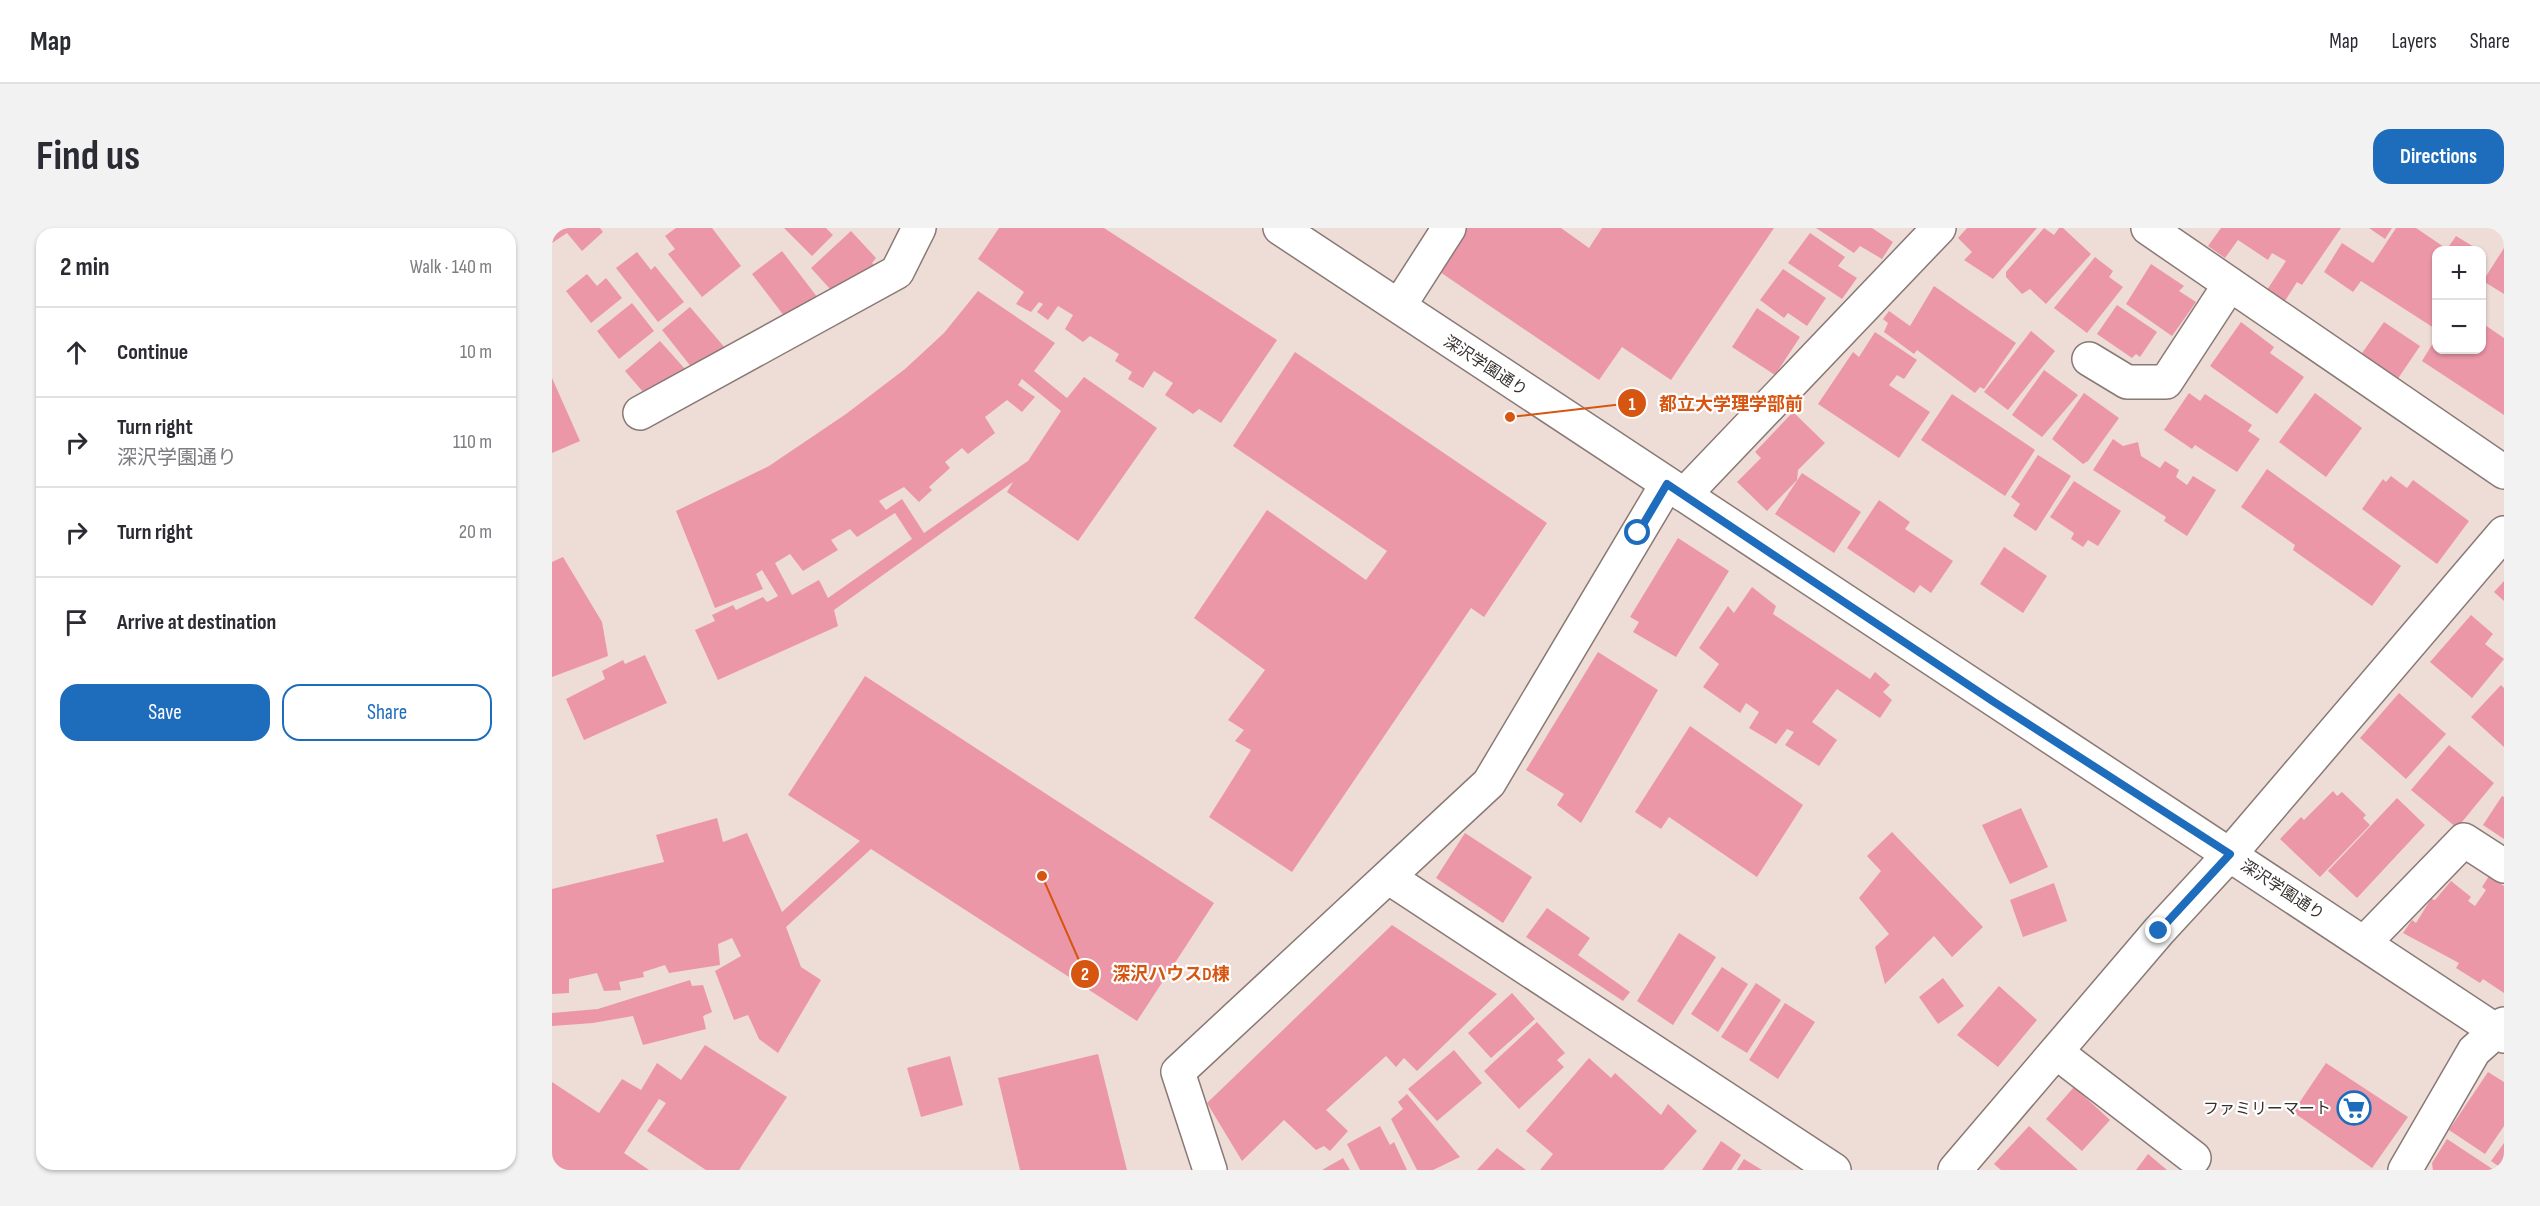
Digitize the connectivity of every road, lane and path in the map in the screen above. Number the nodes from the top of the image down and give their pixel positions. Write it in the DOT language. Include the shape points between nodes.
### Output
graph roads {
  1 [pos="919,228"];
  2 [pos="1280,228"];
  3 [pos="1449,228"];
  4 [pos="1939,228"];
  5 [pos="2148,228"];
  6 [pos="2230,284"];
  7 [pos="1399,306"];
  8 [pos="2089,358"];
  9 [pos="640,413"];
  10 [pos="2504,472"];
  11 [pos="1675,490"];
  12 [pos="2504,532"];
  13 [pos="2230,854"];
  14 [pos="2504,866"];
  15 [pos="1388,877"];
  16 [pos="2364,943"];
  17 [pos="2501,1030"];
  18 [pos="2056,1052"];
  19 [pos="2194,1158"];
  20 [pos="1210,1170"];
  21 [pos="1834,1170"];
  22 [pos="1955,1170"];
  23 [pos="2405,1170"];
  1 -- 9 [label="street" via="897,272"];
  2 -- 7 [label="street, 深沢学園通り"];
  3 -- 7 [label="street"];
  4 -- 11 [label="street"];
  5 -- 6 [label="street"];
  6 -- 8 [label="street" via="2166,382 2127,382"];
  6 -- 10 [label="street"];
  7 -- 11 [label="street, 深沢学園通り"];
  11 -- 13 [label="street, 深沢学園通り"];
  11 -- 15 [label="street" via="1489,783"];
  12 -- 13 [label="street"];
  13 -- 16 [label="street, 深沢学園通り"];
  13 -- 18 [label="street"];
  14 -- 16 [label="street" via="2464,840"];
  15 -- 20 [label="street" via="1178,1072"];
  15 -- 21 [label="street"];
  16 -- 17 [label="street, 深沢学園通り"];
  17 -- 23 [label="street" via="2474,1051"];
  18 -- 19 [label="street"];
  18 -- 22 [label="street"];
}
